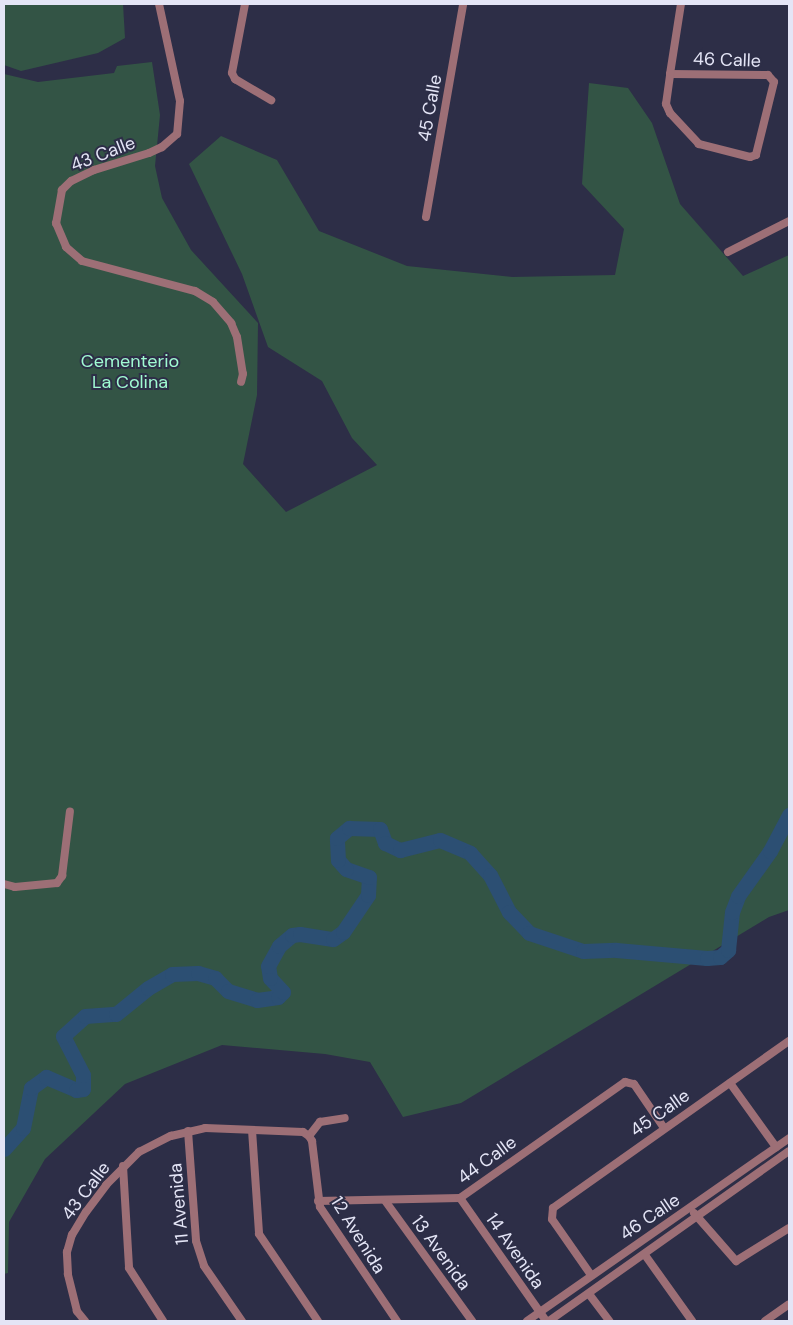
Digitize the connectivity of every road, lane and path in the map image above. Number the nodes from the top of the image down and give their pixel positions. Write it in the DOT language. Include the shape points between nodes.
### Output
graph roads {
  1 [pos="159,4"];
  2 [pos="246,4"];
  3 [pos="463,4"];
  4 [pos="681,4"];
  5 [pos="670,74"];
  6 [pos="271,100"];
  7 [pos="426,217"];
  8 [pos="789,221"];
  9 [pos="728,252"];
  10 [pos="241,382"];
  11 [pos="70,811"];
  12 [pos="4,884"];
  13 [pos="789,1041"];
  14 [pos="730,1083"];
  15 [pos="345,1118"];
  16 [pos="664,1128"];
  17 [pos="252,1130"];
  18 [pos="188,1131"];
  19 [pos="306,1134"];
  20 [pos="789,1138"];
  21 [pos="776,1147"];
  22 [pos="789,1151"];
  23 [pos="124,1166"];
  24 [pos="460,1198"];
  25 [pos="318,1201"];
  26 [pos="386,1202"];
  27 [pos="690,1208"];
  28 [pos="697,1216"];
  29 [pos="789,1228"];
  30 [pos="645,1255"];
  31 [pos="591,1275"];
  32 [pos="589,1294"];
  33 [pos="789,1304"];
  34 [pos="540,1313"];
  35 [pos="85,1321"];
  36 [pos="163,1321"];
  37 [pos="242,1321"];
  38 [pos="318,1321"];
  39 [pos="397,1321"];
  40 [pos="472,1321"];
  41 [pos="527,1321"];
  42 [pos="547,1321"];
  43 [pos="609,1321"];
  44 [pos="692,1321"];
  45 [pos="765,1321"];
  1 -- 10 [label="street, 43 Calle" via="180,100 177,134 149,153 108,164 71,181 62,190 56,223 66,246 82,261 195,291 213,302 231,323 237,337 243,374"];
  2 -- 6 [label="street" via="232,73 234,79"];
  3 -- 7 [label="street, 45 Calle"];
  4 -- 5 [label="street, 46 Calle"];
  5 -- 5 [label="street, 46 Calle" via="768,75 774,82 756,155 750,157 699,144 680,127 666,104"];
  8 -- 9 [label="street"];
  11 -- 12 [label="street" via="62,876 57,883 15,887"];
  13 -- 14 [label="street, 45 Calle"];
  14 -- 16 [label="street, 45 Calle"];
  14 -- 21 [label="street"];
  15 -- 19 [label="street" via="320,1122"];
  16 -- 24 [label="street, 44 Calle" via="634,1084 625,1082"];
  16 -- 31 [label="street, 45 Calle" via="553,1208 551,1213"];
  17 -- 18 [label="street, 43 Calle" via="205,1128"];
  17 -- 19 [label="street, 43 Calle"];
  17 -- 38 [label="street" via="260,1234"];
  18 -- 23 [label="street, 43 Calle" via="155,1143"];
  18 -- 37 [label="street, 11 Avenida" via="196,1241 204,1266"];
  19 -- 25 [label="street, 12 Avenida" via="312,1141"];
  20 -- 21 [label="street, 46 Calle"];
  21 -- 27 [label="street, 46 Calle"];
  22 -- 28 [label="street, 46 Calle"];
  23 -- 35 [label="street, 43 Calle" via="96,1197 72,1235 67,1252 68,1274 78,1310"];
  23 -- 36 [label="street" via="129,1268"];
  24 -- 26 [label="street, 44 Calle"];
  24 -- 34 [label="street, 14 Avenida"];
  25 -- 26 [label="street, 44 Calle"];
  25 -- 39 [label="street, 12 Avenida" via="322,1213"];
  26 -- 40 [label="street, 13 Avenida"];
  27 -- 28 [label="street"];
  27 -- 31 [label="street, 46 Calle"];
  28 -- 29 [label="street" via="736,1261"];
  28 -- 30 [label="street, 46 Calle"];
  30 -- 32 [label="street, 46 Calle"];
  30 -- 44 [label="street"];
  31 -- 34 [label="street, 46 Calle"];
  32 -- 42 [label="street, 46 Calle"];
  32 -- 43 [label="street"];
  33 -- 45 [label="street"];
  34 -- 41 [label="street, 46 Calle"];
  34 -- 42 [label="street, 14 Avenida"];
}
